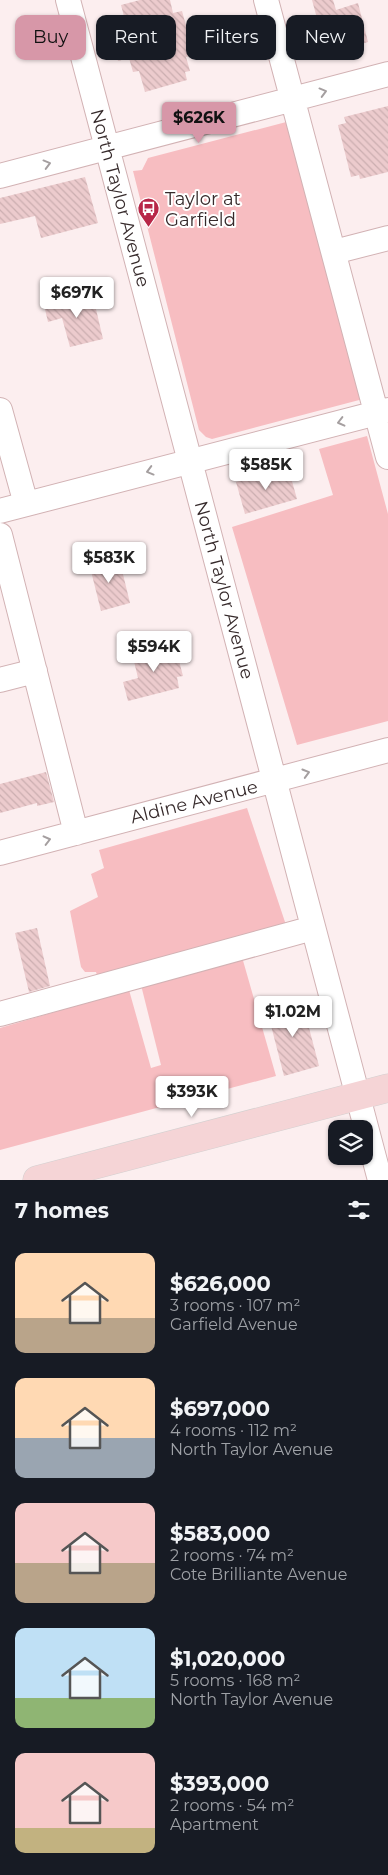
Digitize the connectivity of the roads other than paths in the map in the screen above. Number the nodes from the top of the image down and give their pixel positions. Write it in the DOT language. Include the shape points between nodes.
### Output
graph roads {
  1 [pos="68,0"];
  2 [pos="266,0"];
  3 [pos="388,74"];
  4 [pos="294,100"];
  5 [pos="107,148"];
  6 [pos="0,176"];
  7 [pos="388,238"];
  8 [pos="334,252"];
  9 [pos="0,410"];
  10 [pos="382,411"];
  11 [pos="388,457"];
  12 [pos="190,461"];
  13 [pos="26,504"];
  14 [pos="0,511"];
  15 [pos="0,534"];
  16 [pos="35,671"];
  17 [pos="0,680"];
  18 [pos="388,750"];
  19 [pos="275,782"];
  20 [pos="76,833"];
  21 [pos="0,853"];
  22 [pos="313,928"];
  23 [pos="0,1014"];
  24 [pos="388,1088"];
  25 [pos="358,1096"];
  26 [pos="37,1180"];
  27 [pos="380,1180"];
  1 -- 5 [label="street, North Taylor Avenue"];
  2 -- 4 [label="street"];
  4 -- 3 [label="street, one-way"];
  4 -- 5 [label="street"];
  4 -- 8 [label="street"];
  6 -- 5 [label="street, one-way"];
  5 -- 12 [label="street, North Taylor Avenue"];
  7 -- 8 [label="street"];
  8 -- 10 [label="street"];
  9 -- 13 [label="street"];
  10 -- 11 [label="street"];
  10 -- 12 [label="street, one-way"];
  12 -- 13 [label="street, one-way"];
  12 -- 19 [label="street, North Taylor Avenue"];
  13 -- 14 [label="street"];
  15 -- 16 [label="street"];
  16 -- 17 [label="street"];
  16 -- 20 [label="street"];
  19 -- 18 [label="street, Aldine Avenue, one-way"];
  19 -- 20 [label="street, Aldine Avenue"];
  19 -- 22 [label="street, North Taylor Avenue"];
  21 -- 20 [label="street, Aldine Avenue, one-way"];
  22 -- 23 [label="street"];
  22 -- 25 [label="street, North Taylor Avenue"];
  24 -- 25 [label="main road"];
  25 -- 26 [label="main road"];
  25 -- 27 [label="street, North Taylor Avenue"];
}
